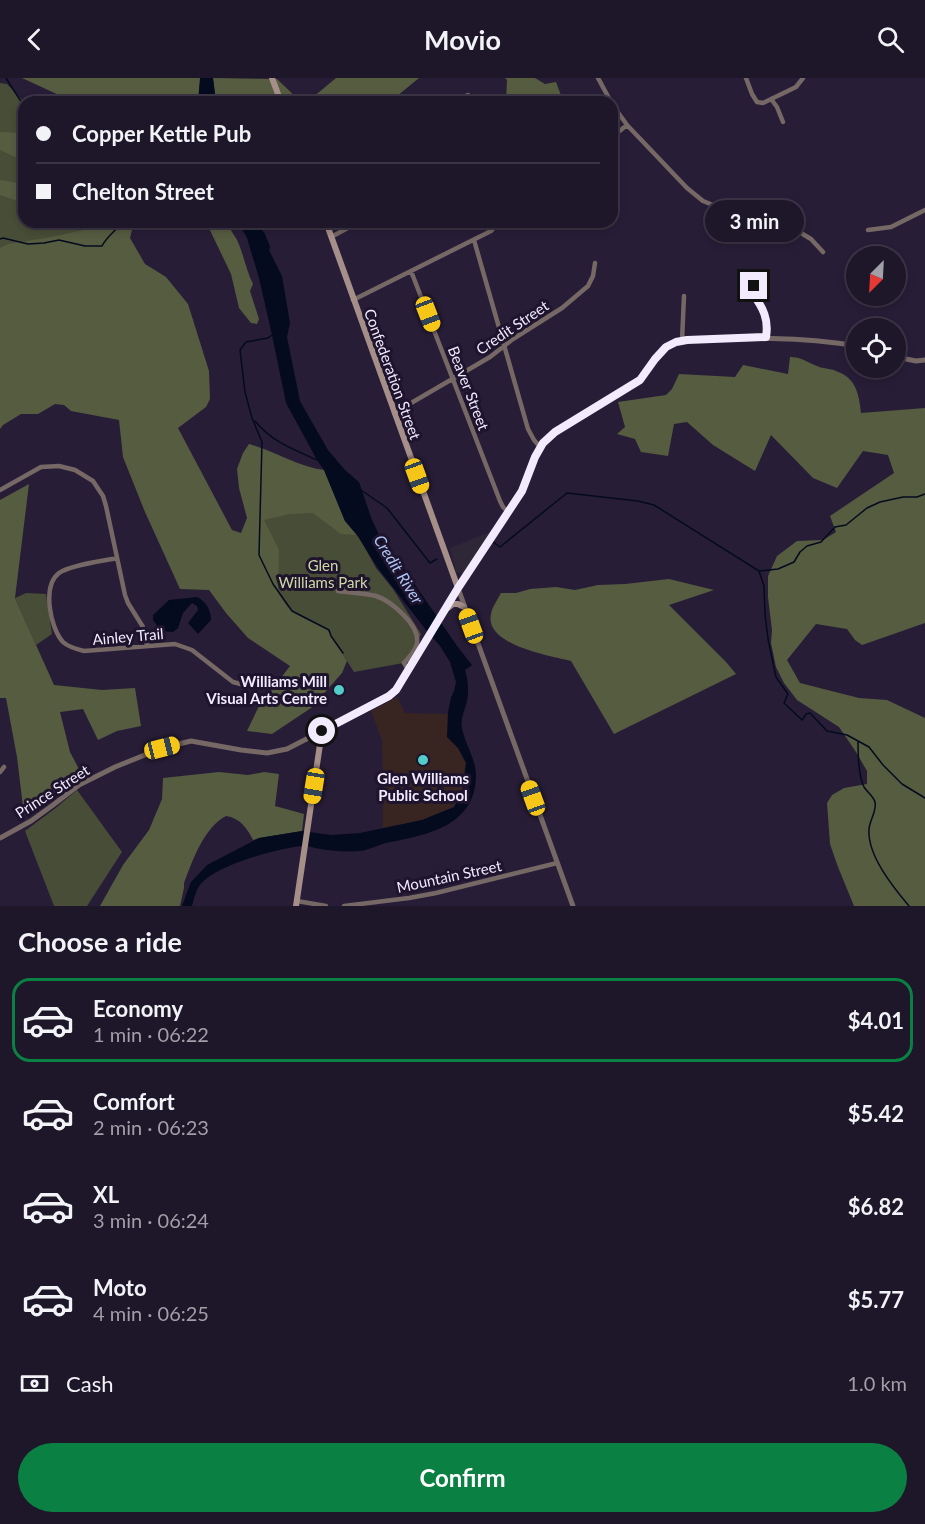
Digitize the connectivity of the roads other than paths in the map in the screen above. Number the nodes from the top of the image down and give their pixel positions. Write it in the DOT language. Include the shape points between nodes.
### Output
graph roads {
  1 [pos="272,78"];
  2 [pos="598,78"];
  3 [pos="746,78"];
  4 [pos="803,78"];
  5 [pos="279,96"];
  6 [pos="607,96"];
  7 [pos="771,99"];
  8 [pos="618,113"];
  9 [pos="783,122"];
  10 [pos="627,125"];
  11 [pos="618,132"];
  12 [pos="925,210"];
  13 [pos="328,228"];
  14 [pos="348,228"];
  15 [pos="494,228"];
  16 [pos="868,230"];
  17 [pos="331,237"];
  18 [pos="474,240"];
  19 [pos="823,252"];
  20 [pos="595,263"];
  21 [pos="411,271"];
  22 [pos="753,294"];
  23 [pos="684,296"];
  24 [pos="353,300"];
  25 [pos="766,337"];
  26 [pos="682,341"];
  27 [pos="846,344"];
  28 [pos="504,347"];
  29 [pos="906,359"];
  30 [pos="925,360"];
  31 [pos="453,379"];
  32 [pos="394,413"];
  33 [pos="540,447"];
  34 [pos="0,490"];
  35 [pos="508,512"];
  36 [pos="117,558"];
  37 [pos="458,588"];
  38 [pos="338,591"];
  39 [pos="464,607"];
  40 [pos="442,615"];
  41 [pos="147,646"];
  42 [pos="409,671"];
  43 [pos="248,686"];
  44 [pos="322,731"];
  45 [pos="0,838"];
  46 [pos="557,863"];
  47 [pos="296,904"];
  48 [pos="366,905"];
  49 [pos="326,906"];
  50 [pos="344,906"];
  51 [pos="573,906"];
  1 -- 5 [label="main road"];
  2 -- 6 [label="street"];
  3 -- 7 [label="street" via="757,102"];
  4 -- 7 [label="street" via="796,87"];
  7 -- 9 [label="street"];
  8 -- 10 [label="street"];
  10 -- 11 [label="street"];
  10 -- 19 [label="street" via="703,201 725,210 767,213 811,239"];
  12 -- 16 [label="street" via="891,227"];
  13 -- 17 [label="main road, Confederation Street"];
  14 -- 17 [label="street"];
  15 -- 18 [label="street"];
  17 -- 24 [label="main road, Confederation Street"];
  18 -- 21 [label="street"];
  18 -- 28 [label="street"];
  20 -- 28 [label="street, Credit Street" via="592,280 583,292"];
  21 -- 24 [label="street"];
  21 -- 31 [label="street, Beaver Street"];
  22 -- 25 [label="street" via="766,318"];
  23 -- 26 [label="street"];
  24 -- 32 [label="main road, Confederation Street"];
  25 -- 26 [label="street"];
  25 -- 27 [label="street"];
  26 -- 33 [label="street" via="666,347 640,380 555,432"];
  28 -- 31 [label="street, Credit Street"];
  28 -- 33 [label="street" via="528,429"];
  29 -- 30 [label="street"];
  31 -- 32 [label="street, Credit Street"];
  31 -- 35 [label="street, Beaver Street" via="500,501"];
  32 -- 37 [label="main road, Confederation Street"];
  33 -- 35 [label="street" via="522,491"];
  34 -- 36 [label="street" via="41,467 59,466 84,474 93,481 106,506"];
  35 -- 37 [label="street"];
  36 -- 41 [label="street" via="125,595 143,627"];
  36 -- 41 [label="street, Ainley Trail" via="66,570 52,580 49,591 55,630 64,643 84,651"];
  37 -- 39 [label="street, Confederation Street"];
  37 -- 40 [label="main road"];
  38 -- 42 [label="street" via="386,600 406,617 417,635 417,644 404,663"];
  39 -- 40 [label="main road" via="453,604"];
  39 -- 46 [label="street, Confederation Street"];
  40 -- 42 [label="main road"];
  41 -- 43 [label="street, Ainley Trail" via="175,644 192,650 233,682"];
  42 -- 44 [label="main road" via="389,696"];
  44 -- 45 [label="street, Prince Street" via="287,749 267,753 191,741 162,748 79,785"];
  44 -- 47 [label="main road"];
  46 -- 48 [label="street, Mountain Street" via="436,893"];
  46 -- 51 [label="street, Confederation Street"];
  47 -- 49 [label="street"];
  48 -- 50 [label="street, Mountain Street"];
}
